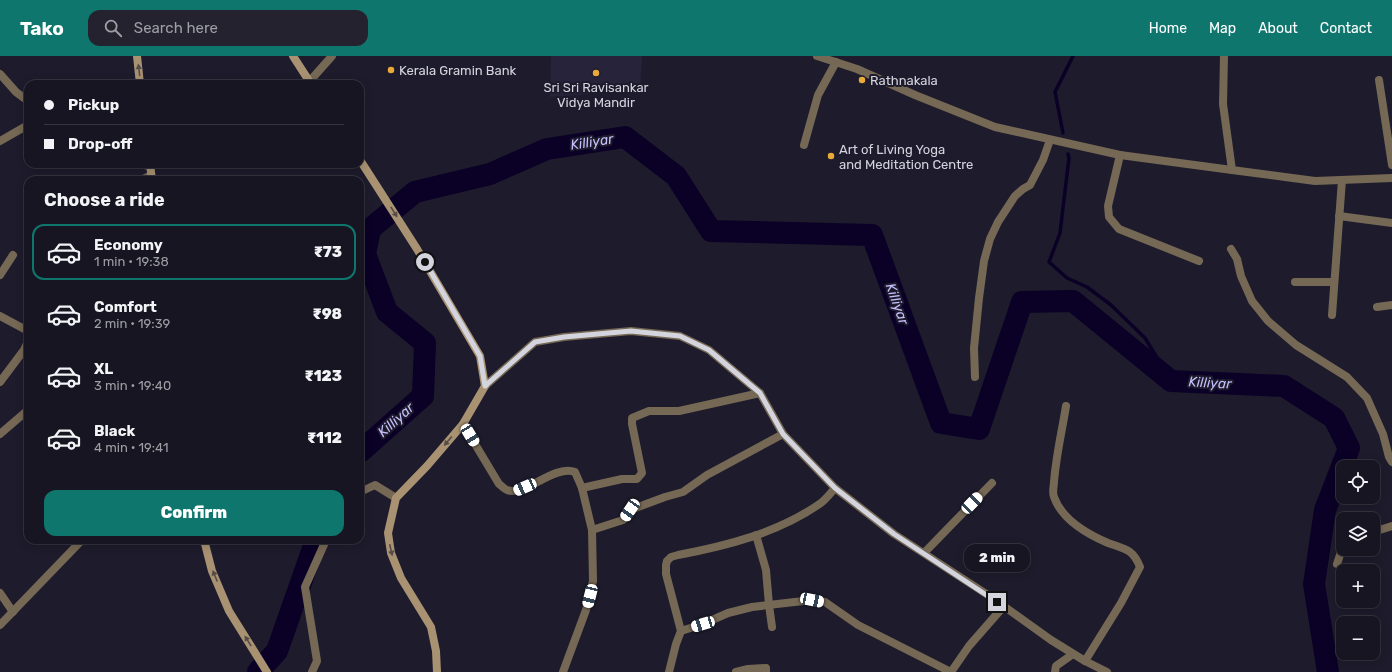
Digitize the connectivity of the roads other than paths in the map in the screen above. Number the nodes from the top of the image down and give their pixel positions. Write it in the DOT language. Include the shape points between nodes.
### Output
graph roads {
  1 [pos="137,56"];
  2 [pos="292,56"];
  3 [pos="332,56"];
  4 [pos="817,56"];
  5 [pos="1224,56"];
  6 [pos="836,62"];
  7 [pos="0,74"];
  8 [pos="140,80"];
  9 [pos="308,80"];
  10 [pos="312,80"];
  11 [pos="1379,80"];
  12 [pos="24,98"];
  13 [pos="24,127"];
  14 [pos="1050,140"];
  15 [pos="0,141"];
  16 [pos="804,145"];
  17 [pos="1120,155"];
  18 [pos="1392,165"];
  19 [pos="364,166"];
  20 [pos="1232,170"];
  21 [pos="1392,178"];
  22 [pos="1342,180"];
  23 [pos="1340,216"];
  24 [pos="1392,224"];
  25 [pos="1231,249"];
  26 [pos="13,255"];
  27 [pos="1199,261"];
  28 [pos="0,275"];
  29 [pos="1295,282"];
  30 [pos="1334,282"];
  31 [pos="1392,305"];
  32 [pos="1377,307"];
  33 [pos="1332,315"];
  34 [pos="0,316"];
  35 [pos="24,329"];
  36 [pos="24,350"];
  37 [pos="975,377"];
  38 [pos="0,382"];
  39 [pos="485,386"];
  40 [pos="760,393"];
  41 [pos="1066,406"];
  42 [pos="24,413"];
  43 [pos="463,424"];
  44 [pos="0,434"];
  45 [pos="783,434"];
  46 [pos="1392,462"];
  47 [pos="992,483"];
  48 [pos="582,488"];
  49 [pos="835,488"];
  50 [pos="364,490"];
  51 [pos="396,498"];
  52 [pos="1392,526"];
  53 [pos="592,530"];
  54 [pos="1380,530"];
  55 [pos="756,535"];
  56 [pos="78,544"];
  57 [pos="205,544"];
  58 [pos="324,544"];
  59 [pos="924,553"];
  60 [pos="1340,556"];
  61 [pos="1337,564"];
  62 [pos="0,593"];
  63 [pos="769,605"];
  64 [pos="1004,606"];
  65 [pos="13,612"];
  66 [pos="0,625"];
  67 [pos="772,627"];
  68 [pos="681,632"];
  69 [pos="1073,654"];
  70 [pos="1085,661"];
  71 [pos="267,672"];
  72 [pos="312,672"];
  73 [pos="437,672"];
  74 [pos="563,672"];
  75 [pos="669,672"];
  76 [pos="736,672"];
  77 [pos="766,672"];
  78 [pos="951,672"];
  79 [pos="1055,672"];
  80 [pos="1107,672"];
  8 -- 1 [label="main road, one-way"];
  2 -- 9 [label="main road"];
  3 -- 10 [label="street"];
  4 -- 6 [label="street"];
  5 -- 20 [label="street" via="1223,104"];
  6 -- 14 [label="street" via="995,127"];
  6 -- 16 [label="street" via="818,95"];
  7 -- 12 [label="street"];
  11 -- 18 [label="street"];
  13 -- 15 [label="street"];
  14 -- 17 [label="street"];
  14 -- 37 [label="street" via="1030,185 1015,196 990,239 979,298 974,348"];
  17 -- 20 [label="street"];
  17 -- 27 [label="street" via="1108,206 1109,217 1119,229"];
  19 -- 39 [label="main road, one-way" via="417,249 480,356"];
  20 -- 22 [label="street" via="1315,181"];
  21 -- 22 [label="street"];
  22 -- 23 [label="street"];
  23 -- 24 [label="street"];
  23 -- 30 [label="street"];
  25 -- 46 [label="street" via="1252,301 1268,321 1296,345 1347,377 1367,398"];
  26 -- 28 [label="street"];
  29 -- 30 [label="street"];
  30 -- 33 [label="street"];
  31 -- 32 [label="street"];
  34 -- 35 [label="street"];
  36 -- 38 [label="street"];
  39 -- 40 [label="street" via="535,342 631,331 680,336 709,350"];
  39 -- 43 [label="main road"];
  40 -- 45 [label="street"];
  40 -- 48 [label="street" via="679,411 649,411 632,418 642,473 640,476 637,479 622,479"];
  41 -- 70 [label="street" via="1053,495 1061,511 1070,520 1093,536 1132,552 1140,567"];
  42 -- 44 [label="street"];
  43 -- 48 [label="street" via="499,484 507,490 517,490 570,470 575,472"];
  43 -- 51 [label="main road, one-way"];
  45 -- 49 [label="street"];
  45 -- 53 [label="street" via="708,475 683,492 630,510 623,520"];
  47 -- 59 [label="street"];
  48 -- 53 [label="street"];
  49 -- 55 [label="street" via="820,505"];
  49 -- 59 [label="street" via="894,534"];
  50 -- 51 [label="street" via="375,485"];
  51 -- 73 [label="main road, one-way" via="388,533 391,553 401,578 431,627"];
  52 -- 54 [label="street"];
  53 -- 74 [label="street" via="593,581 586,610"];
  55 -- 63 [label="street" via="766,570"];
  55 -- 68 [label="street" via="734,543 671,557 667,561 666,574"];
  56 -- 65 [label="street"];
  71 -- 57 [label="main road, one-way" via="229,611 212,571"];
  58 -- 72 [label="street" via="305,587 317,661"];
  59 -- 64 [label="street"];
  60 -- 61 [label="street"];
  62 -- 65 [label="street"];
  63 -- 67 [label="street"];
  63 -- 68 [label="street" via="728,613"];
  63 -- 78 [label="street" via="812,600 825,602 858,625"];
  64 -- 69 [label="street"];
  64 -- 78 [label="street" via="969,646"];
  65 -- 66 [label="street"];
  68 -- 75 [label="street"];
  69 -- 70 [label="street"];
  69 -- 79 [label="street" via="1056,666"];
  70 -- 80 [label="street"];
  76 -- 77 [label="street" via="766,668"];
}
